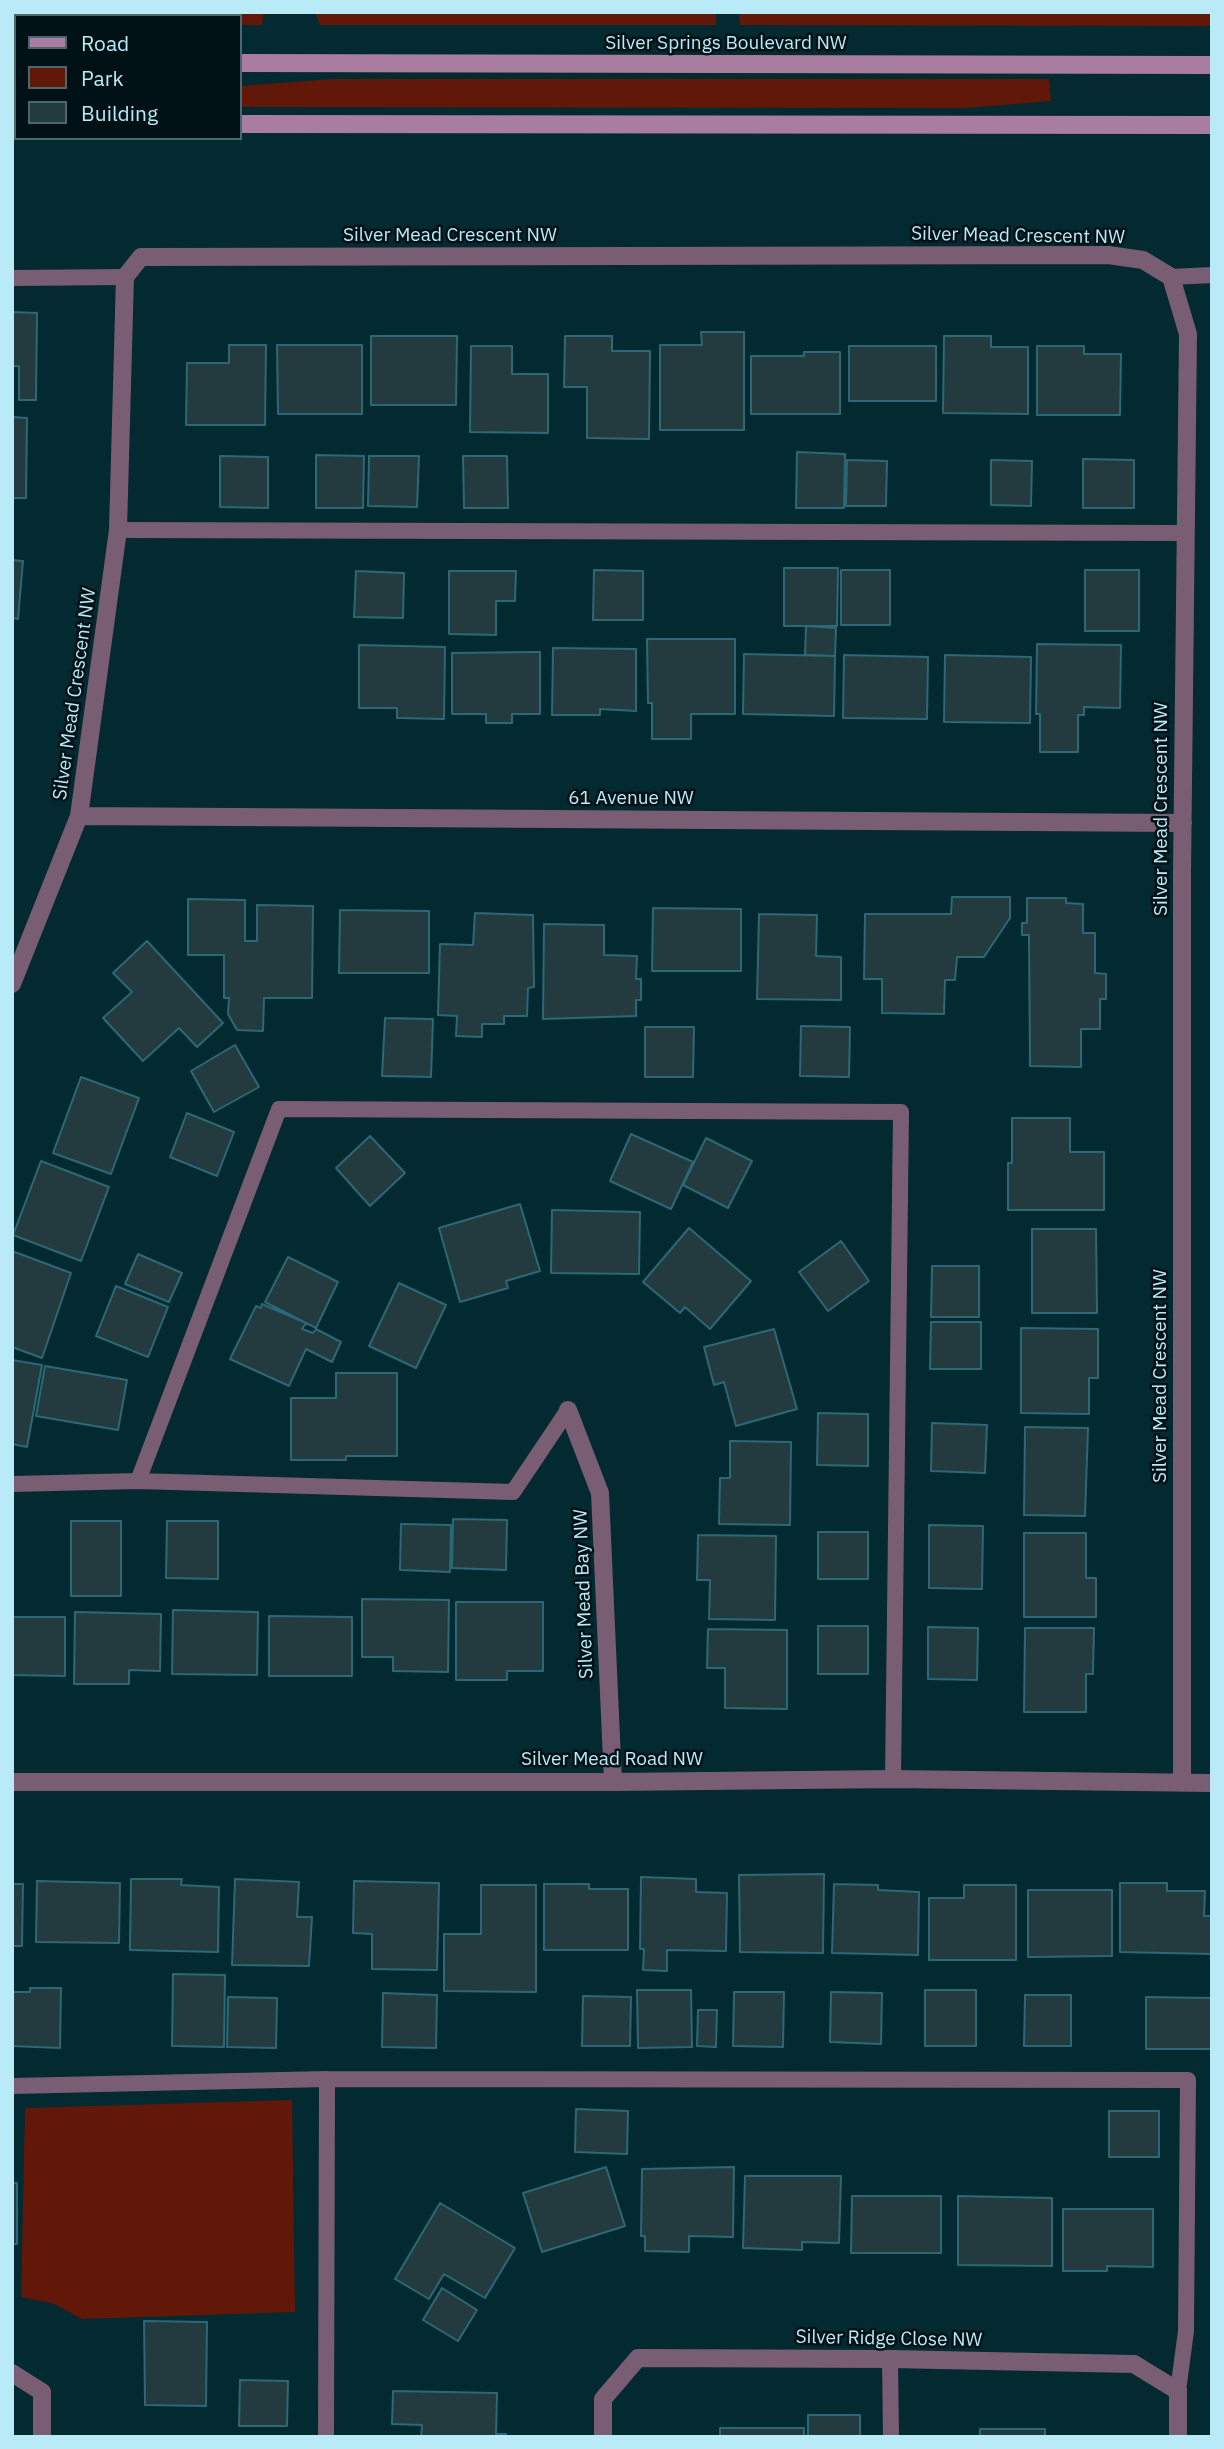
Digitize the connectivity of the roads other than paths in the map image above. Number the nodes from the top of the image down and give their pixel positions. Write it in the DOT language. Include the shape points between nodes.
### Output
graph roads {
  1 [pos="242,62"];
  2 [pos="1212,65"];
  3 [pos="242,124"];
  4 [pos="1212,125"];
  5 [pos="1212,275"];
  6 [pos="125,277"];
  7 [pos="1171,277"];
  8 [pos="12,278"];
  9 [pos="118,530"];
  10 [pos="1185,533"];
  11 [pos="79,817"];
  12 [pos="1183,823"];
  13 [pos="12,984"];
  14 [pos="568,1410"];
  15 [pos="138,1481"];
  16 [pos="12,1484"];
  17 [pos="893,1779"];
  18 [pos="12,1782"];
  19 [pos="613,1782"];
  20 [pos="1182,1783"];
  21 [pos="1212,1783"];
  22 [pos="327,2079"];
  23 [pos="12,2086"];
  24 [pos="890,2360"];
  25 [pos="12,2374"];
  26 [pos="1178,2390"];
  27 [pos="41,2437"];
  28 [pos="326,2437"];
  29 [pos="603,2437"];
  30 [pos="891,2437"];
  31 [pos="1178,2437"];
  1 -- 2 [label="street, Silver Springs Boulevard NW"];
  3 -- 4 [label="street"];
  5 -- 7 [label="lane"];
  6 -- 7 [label="street, Silver Mead Crescent NW" via="141,257 1066,255 1143,260"];
  6 -- 8 [label="lane"];
  6 -- 9 [label="street, Silver Mead Crescent NW"];
  7 -- 10 [label="street, Silver Mead Crescent NW" via="1188,334"];
  9 -- 10 [label="lane"];
  9 -- 11 [label="street, Silver Mead Crescent NW"];
  10 -- 12 [label="street, Silver Mead Crescent NW"];
  11 -- 12 [label="street, 61 Avenue NW"];
  11 -- 13 [label="street, Silver Mead Crescent NW"];
  12 -- 20 [label="street, Silver Mead Crescent NW"];
  14 -- 15 [label="lane" via="513,1492"];
  14 -- 19 [label="street, Silver Mead Bay NW" via="600,1493"];
  15 -- 16 [label="lane"];
  15 -- 17 [label="lane" via="279,1110 901,1112"];
  17 -- 19 [label="street, Silver Mead Road NW"];
  17 -- 20 [label="street, Silver Mead Road NW"];
  18 -- 19 [label="street, Silver Mead Road NW"];
  20 -- 21 [label="street, Silver Mead Road NW"];
  22 -- 23 [label="lane"];
  22 -- 26 [label="lane" via="1188,2080 1185,2331"];
  22 -- 28 [label="lane"];
  24 -- 26 [label="street, Silver Ridge Close NW" via="1134,2364"];
  24 -- 29 [label="street, Silver Ridge Close NW" via="638,2358 603,2399"];
  24 -- 30 [label="lane"];
  25 -- 27 [label="street" via="42,2392"];
  26 -- 31 [label="street"];
}
